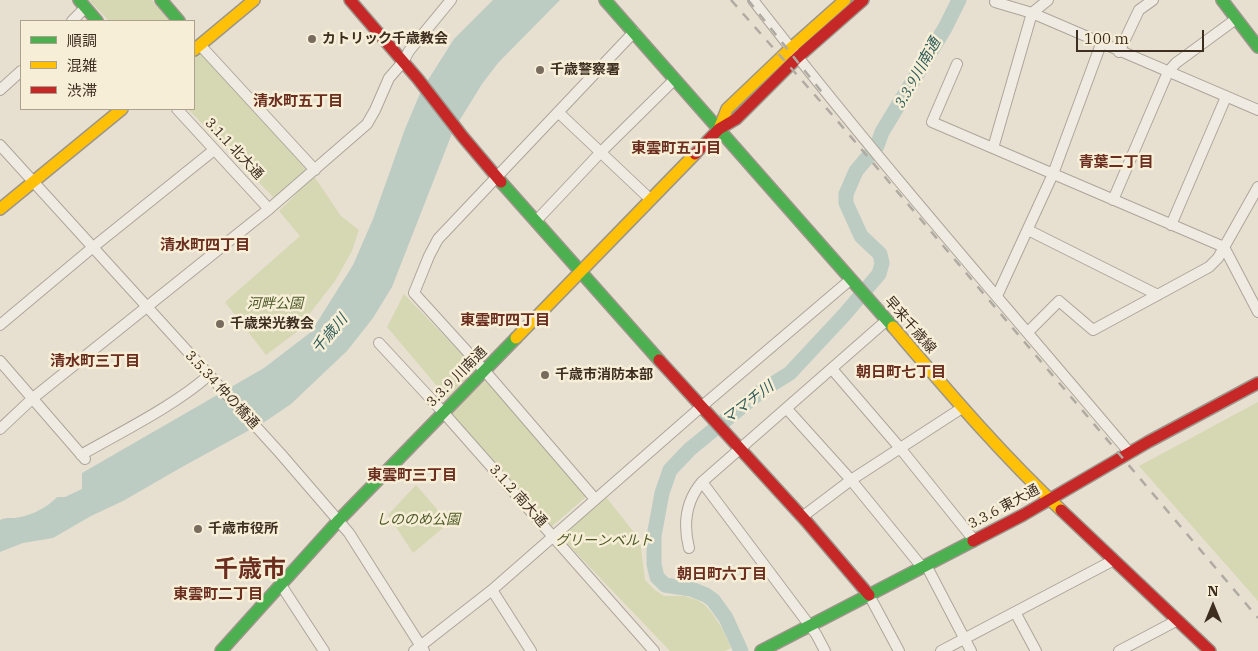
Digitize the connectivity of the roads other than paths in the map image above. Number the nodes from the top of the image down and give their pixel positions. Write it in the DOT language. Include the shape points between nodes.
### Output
graph roads {
  1 [pos="161,0"];
  2 [pos="254,0"];
  3 [pos="350,0"];
  4 [pos="606,0"];
  5 [pos="753,0"];
  6 [pos="845,0"];
  7 [pos="996,0"];
  8 [pos="1048,0"];
  9 [pos="1153,0"];
  10 [pos="1222,0"];
  11 [pos="861,1"];
  12 [pos="446,2"];
  13 [pos="82,4"];
  14 [pos="1032,13"];
  15 [pos="1236,19"];
  16 [pos="73,20"];
  17 [pos="97,20"];
  18 [pos="178,20"];
  19 [pos="634,32"];
  20 [pos="196,44"];
  21 [pos="1100,44"];
  22 [pos="1258,47"];
  23 [pos="1119,52"];
  24 [pos="794,53"];
  25 [pos="403,62"];
  26 [pos="957,64"];
  27 [pos="20,72"];
  28 [pos="1168,72"];
  29 [pos="675,79"];
  30 [pos="0,90"];
  31 [pos="1226,98"];
  32 [pos="121,110"];
  33 [pos="178,110"];
  34 [pos="1258,110"];
  35 [pos="558,112"];
  36 [pos="719,129"];
  37 [pos="0,145"];
  38 [pos="993,148"];
  39 [pos="214,150"];
  40 [pos="600,153"];
  41 [pos="315,170"];
  42 [pos="1053,174"];
  43 [pos="496,176"];
  44 [pos="34,182"];
  45 [pos="1258,187"];
  46 [pos="650,199"];
  47 [pos="1113,200"];
  48 [pos="0,209"];
  49 [pos="269,209"];
  50 [pos="536,221"];
  51 [pos="1171,225"];
  52 [pos="1028,230"];
  53 [pos="1224,247"];
  54 [pos="92,248"];
  55 [pos="581,272"];
  56 [pos="851,281"];
  57 [pos="1158,295"];
  58 [pos="998,296"];
  59 [pos="146,308"];
  60 [pos="1258,312"];
  61 [pos="887,320"];
  62 [pos="0,325"];
  63 [pos="1028,332"];
  64 [pos="379,343"];
  65 [pos="0,361"];
  66 [pos="832,369"];
  67 [pos="484,370"];
  68 [pos="211,379"];
  69 [pos="1258,383"];
  70 [pos="33,398"];
  71 [pos="701,406"];
  72 [pos="962,408"];
  73 [pos="787,409"];
  74 [pos="443,412"];
  75 [pos="0,429"];
  76 [pos="900,448"];
  77 [pos="740,450"];
  78 [pos="1129,452"];
  79 [pos="851,480"];
  80 [pos="702,482"];
  81 [pos="596,499"];
  82 [pos="1048,500"];
  83 [pos="802,517"];
  84 [pos="339,520"];
  85 [pos="554,537"];
  86 [pos="974,540"];
  87 [pos="690,548"];
  88 [pos="1114,560"];
  89 [pos="924,566"];
  90 [pos="282,585"];
  91 [pos="492,590"];
  92 [pos="869,595"];
  93 [pos="1015,612"];
  94 [pos="1176,621"];
  95 [pos="809,626"];
  96 [pos="964,638"];
  97 [pos="420,650"];
  98 [pos="1208,650"];
  99 [pos="221,651"];
  100 [pos="324,651"];
  101 [pos="531,651"];
  102 [pos="654,651"];
  103 [pos="761,651"];
  104 [pos="825,651"];
  105 [pos="899,651"];
  106 [pos="940,651"];
  107 [pos="971,651"];
  108 [pos="1036,651"];
  109 [pos="1119,651"];
  1 -- 18 [label="street"];
  2 -- 20 [label="street"];
  3 -- 25 [label="street"];
  4 -- 19 [label="street, 早来千歳線"];
  5 -- 24 [label="street"];
  6 -- 24 [label="street"];
  7 -- 14 [label="street"];
  8 -- 14 [label="street"];
  9 -- 23 [label="street" via="1139,10"];
  10 -- 15 [label="street"];
  11 -- 24 [label="street"];
  12 -- 25 [label="street"];
  13 -- 16 [label="street"];
  13 -- 17 [label="street"];
  14 -- 21 [label="street"];
  14 -- 38 [label="street"];
  15 -- 22 [label="street"];
  15 -- 28 [label="street"];
  19 -- 29 [label="street, 早来千歳線"];
  19 -- 35 [label="street"];
  20 -- 41 [label="street"];
  21 -- 23 [label="street"];
  21 -- 42 [label="street"];
  23 -- 28 [label="street"];
  24 -- 36 [label="street" via="726,109"];
  24 -- 58 [label="street"];
  25 -- 41 [label="street" via="389,78 367,124"];
  25 -- 43 [label="street"];
  26 -- 38 [label="street" via="932,122"];
  27 -- 30 [label="street"];
  28 -- 31 [label="street"];
  28 -- 47 [label="street"];
  29 -- 36 [label="street, 早来千歳線"];
  29 -- 40 [label="street"];
  31 -- 34 [label="street"];
  31 -- 51 [label="street"];
  32 -- 44 [label="street"];
  33 -- 39 [label="street, 3.1.1 北大通"];
  35 -- 40 [label="street"];
  35 -- 43 [label="street"];
  36 -- 46 [label="street, 3.3.9 川南通"];
  36 -- 56 [label="street, 早来千歳線"];
  37 -- 44 [label="street, 3.5.34 仲の橋通"];
  38 -- 42 [label="street"];
  39 -- 49 [label="street, 3.1.1 北大通"];
  39 -- 54 [label="street"];
  40 -- 46 [label="street"];
  40 -- 50 [label="street"];
  41 -- 49 [label="street"];
  42 -- 47 [label="street"];
  42 -- 52 [label="street"];
  43 -- 50 [label="street"];
  43 -- 67 [label="street" via="438,239 414,293"];
  44 -- 48 [label="street"];
  44 -- 54 [label="street, 3.5.34 仲の橋通"];
  45 -- 53 [label="street"];
  46 -- 55 [label="street, 3.3.9 川南通"];
  47 -- 51 [label="street"];
  49 -- 59 [label="street"];
  50 -- 55 [label="street"];
  51 -- 53 [label="street"];
  52 -- 57 [label="street"];
  52 -- 58 [label="street"];
  53 -- 57 [label="street" via="1208,268"];
  53 -- 60 [label="street"];
  54 -- 59 [label="street, 3.5.34 仲の橋通"];
  54 -- 62 [label="street"];
  55 -- 67 [label="street, 3.3.9 川南通"];
  55 -- 71 [label="street"];
  56 -- 61 [label="street, 早来千歳線"];
  56 -- 71 [label="street"];
  57 -- 63 [label="street" via="1093,330 1059,301"];
  58 -- 63 [label="street"];
  59 -- 68 [label="street, 3.5.34 仲の橋通"];
  59 -- 70 [label="street"];
  61 -- 66 [label="street"];
  61 -- 72 [label="street, 早来千歳線"];
  63 -- 78 [label="street"];
  64 -- 74 [label="street, 3.1.2 南大通"];
  65 -- 70 [label="street"];
  66 -- 73 [label="street"];
  66 -- 76 [label="street"];
  67 -- 74 [label="street, 3.3.9 川南通"];
  67 -- 81 [label="street"];
  68 -- 70 [label="street" via="83,457"];
  68 -- 84 [label="street, 3.5.34 仲の橋通"];
  69 -- 78 [label="street, 3.3.6 東大通"];
  70 -- 75 [label="street"];
  71 -- 77 [label="street"];
  71 -- 81 [label="street"];
  72 -- 76 [label="street"];
  72 -- 82 [label="street, 早来千歳線"];
  73 -- 77 [label="street"];
  73 -- 79 [label="street"];
  74 -- 84 [label="street, 3.3.9 川南通"];
  74 -- 85 [label="street, 3.1.2 南大通"];
  76 -- 79 [label="street"];
  76 -- 86 [label="street"];
  77 -- 80 [label="street"];
  77 -- 83 [label="street"];
  78 -- 82 [label="street, 3.3.6 東大通"];
  79 -- 83 [label="street"];
  79 -- 89 [label="street"];
  80 -- 87 [label="street" via="693,493 688,512 685,532"];
  80 -- 95 [label="street"];
  81 -- 85 [label="street"];
  82 -- 86 [label="street, 3.3.6 東大通"];
  82 -- 88 [label="street, 早来千歳線"];
  83 -- 92 [label="street"];
  84 -- 90 [label="street, 3.3.9 川南通"];
  84 -- 97 [label="street, 3.5.34 仲の橋通"];
  85 -- 91 [label="street"];
  85 -- 102 [label="street, 3.1.2 南大通"];
  86 -- 89 [label="street, 3.3.6 東大通"];
  88 -- 93 [label="street"];
  88 -- 94 [label="street, 早来千歳線"];
  89 -- 92 [label="street, 3.3.6 東大通"];
  89 -- 96 [label="street"];
  90 -- 99 [label="street, 3.3.9 川南通"];
  90 -- 100 [label="street"];
  91 -- 97 [label="street"];
  91 -- 101 [label="street"];
  92 -- 95 [label="street, 3.3.6 東大通"];
  92 -- 105 [label="street"];
  93 -- 96 [label="street"];
  93 -- 108 [label="street"];
  94 -- 98 [label="street, 早来千歳線"];
  94 -- 109 [label="street"];
  95 -- 103 [label="street, 3.3.6 東大通"];
  95 -- 104 [label="street"];
  96 -- 106 [label="street"];
  96 -- 107 [label="street"];
}
